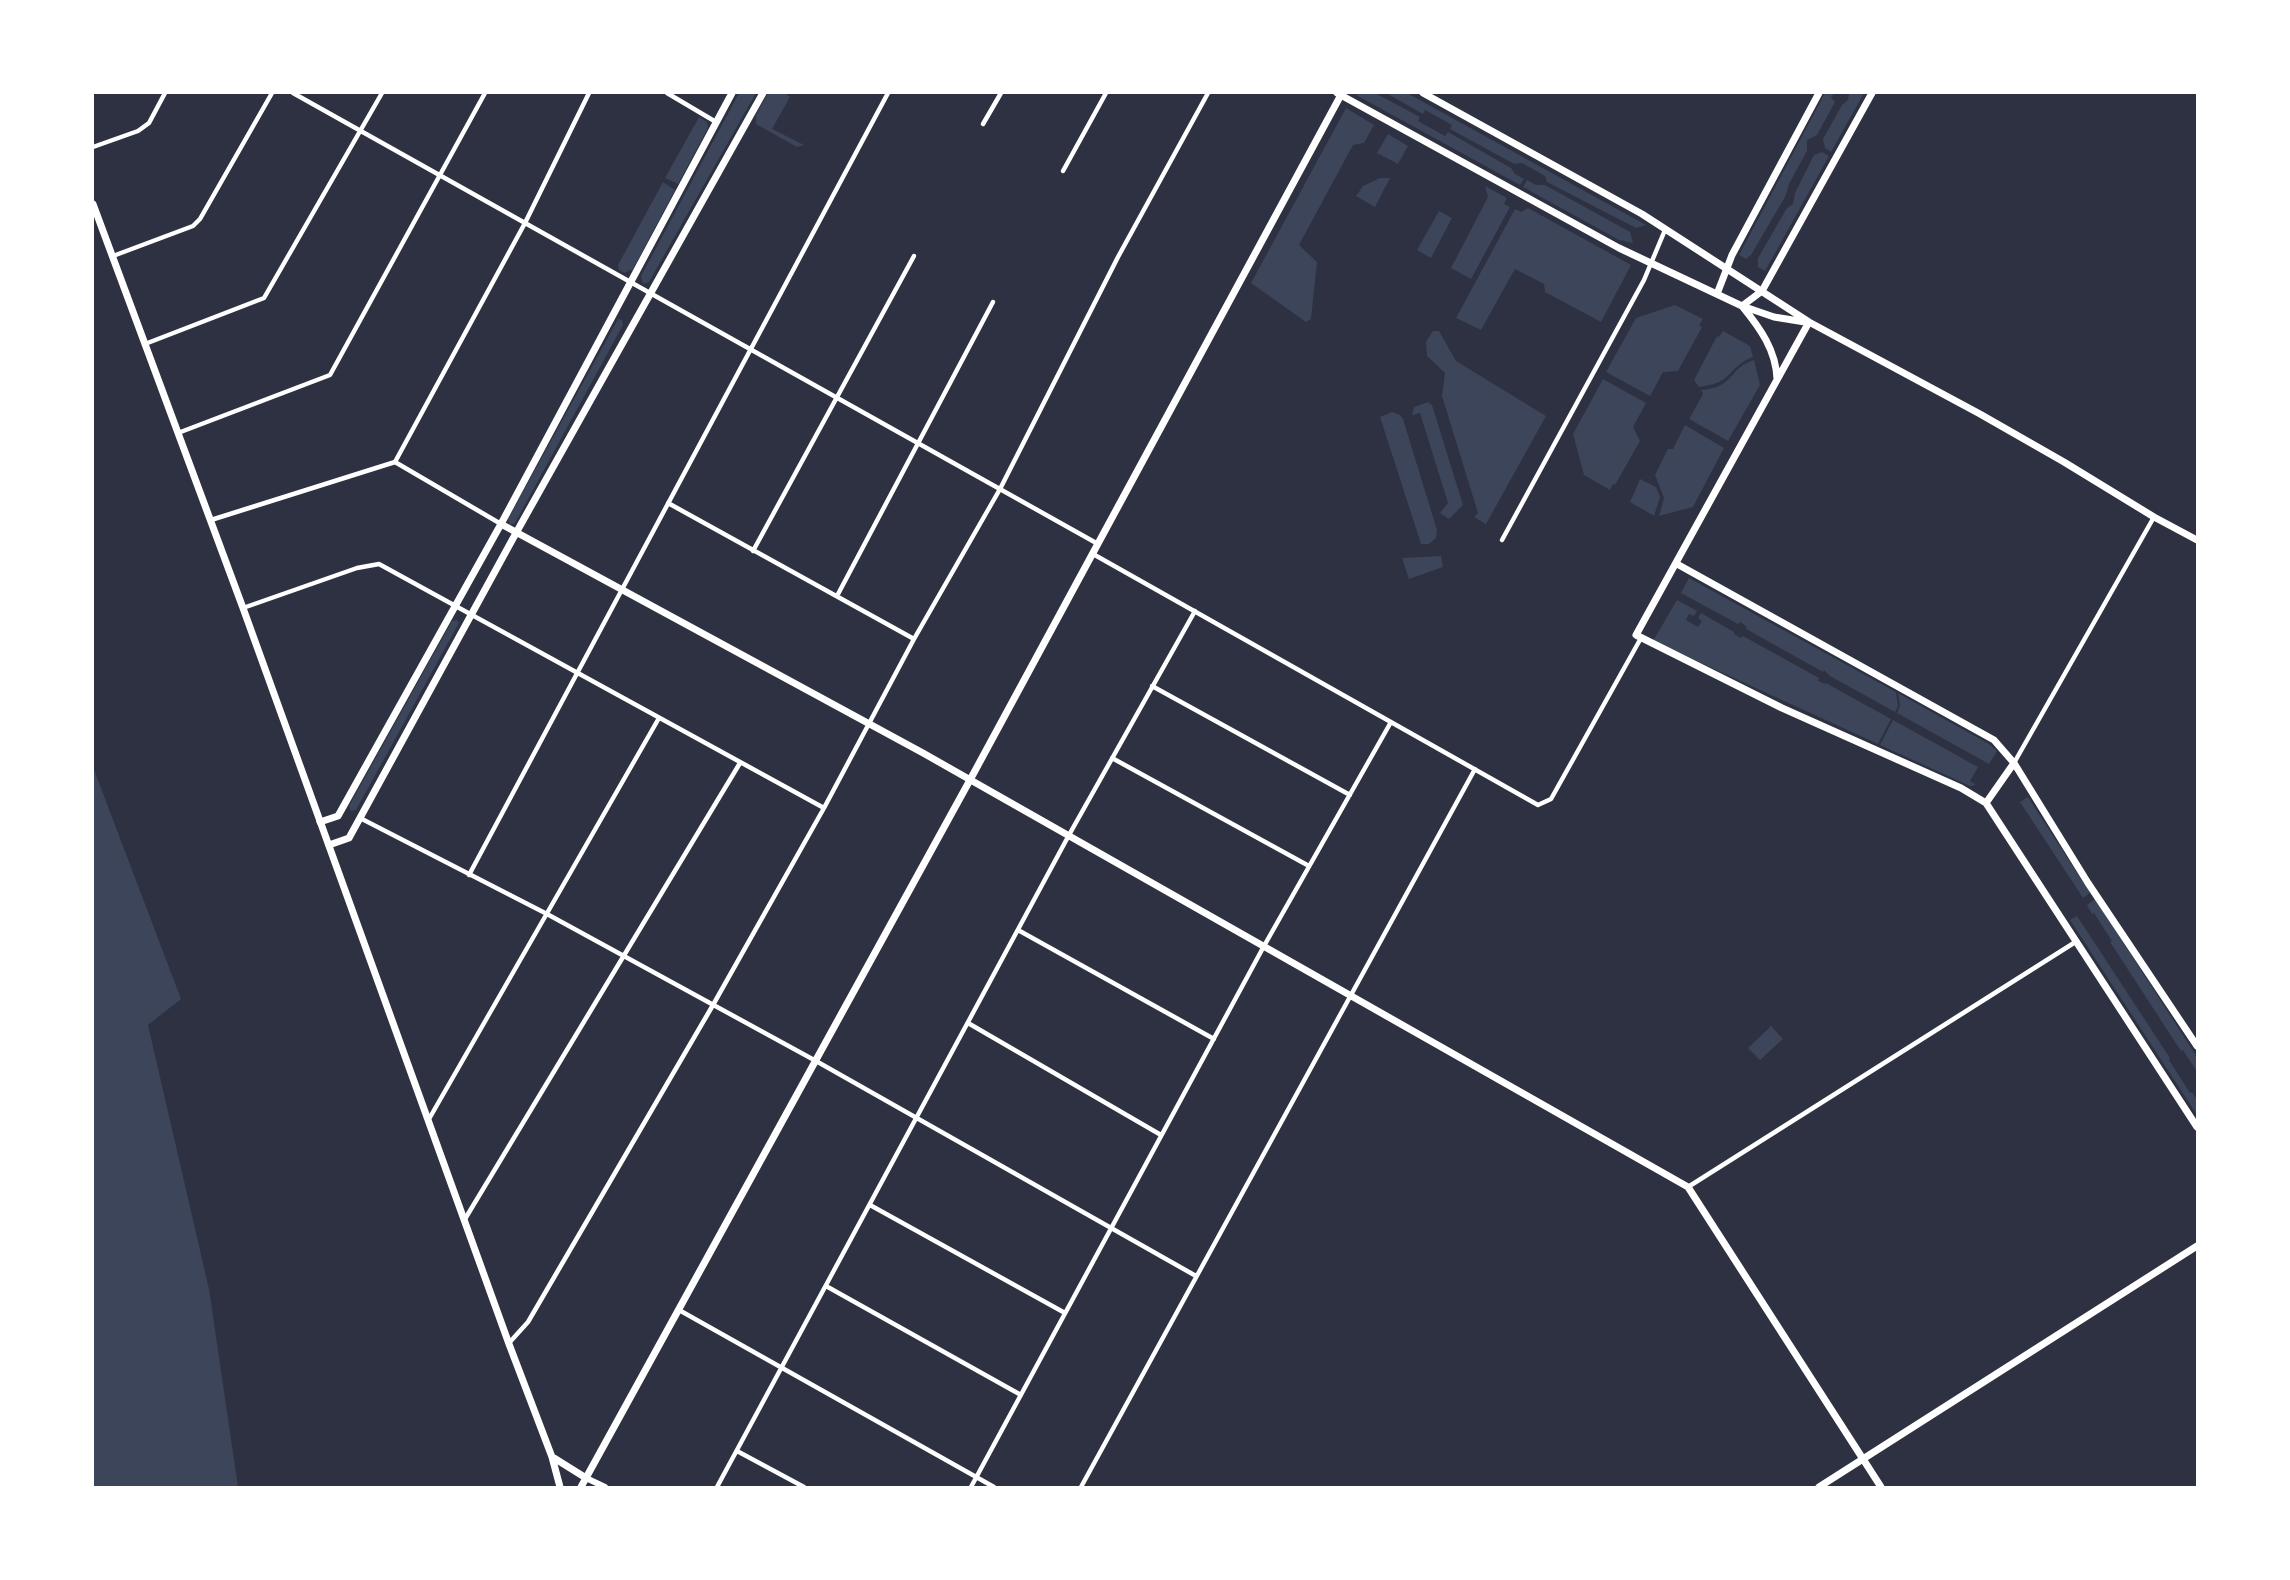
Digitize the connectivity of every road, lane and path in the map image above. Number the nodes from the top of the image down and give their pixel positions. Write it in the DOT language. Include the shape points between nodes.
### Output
graph roads {
  1 [pos="165,93"];
  2 [pos="272,93"];
  3 [pos="293,93"];
  4 [pos="382,93"];
  5 [pos="485,93"];
  6 [pos="589,93"];
  7 [pos="667,93"];
  8 [pos="732,93"];
  9 [pos="764,93"];
  10 [pos="888,93"];
  11 [pos="1001,93"];
  12 [pos="1106,93"];
  13 [pos="1209,93"];
  14 [pos="1340,93"];
  15 [pos="1423,93"];
  16 [pos="1819,93"];
  17 [pos="1872,93"];
  18 [pos="716,122"];
  19 [pos="984,124"];
  20 [pos="361,131"];
  21 [pos="93,147"];
  22 [pos="1063,171"];
  23 [pos="441,176"];
  24 [pos="93,204"];
  25 [pos="525,223"];
  26 [pos="1665,230"];
  27 [pos="112,256"];
  28 [pos="914,256"];
  29 [pos="1651,262"];
  30 [pos="1725,268"];
  31 [pos="631,282"];
  32 [pos="1762,290"];
  33 [pos="651,293"];
  34 [pos="1717,294"];
  35 [pos="993,302"];
  36 [pos="1742,306"];
  37 [pos="1810,322"];
  38 [pos="145,345"];
  39 [pos="751,349"];
  40 [pos="1777,380"];
  41 [pos="836,397"];
  42 [pos="177,434"];
  43 [pos="918,443"];
  44 [pos="395,462"];
  45 [pos="1000,489"];
  46 [pos="668,503"];
  47 [pos="2154,517"];
  48 [pos="210,520"];
  49 [pos="500,524"];
  50 [pos="516,533"];
  51 [pos="1502,540"];
  52 [pos="2197,541"];
  53 [pos="1099,544"];
  54 [pos="753,551"];
  55 [pos="1093,554"];
  56 [pos="1677,564"];
  57 [pos="622,589"];
  58 [pos="837,596"];
  59 [pos="456,606"];
  60 [pos="243,608"];
  61 [pos="1195,611"];
  62 [pos="472,615"];
  63 [pos="1638,637"];
  64 [pos="915,639"];
  65 [pos="578,672"];
  66 [pos="1152,686"];
  67 [pos="659,718"];
  68 [pos="1391,722"];
  69 [pos="869,724"];
  70 [pos="1112,758"];
  71 [pos="740,763"];
  72 [pos="2014,763"];
  73 [pos="1475,769"];
  74 [pos="970,780"];
  75 [pos="1350,795"];
  76 [pos="1986,803"];
  77 [pos="824,808"];
  78 [pos="360,818"];
  79 [pos="320,822"];
  80 [pos="1069,835"];
  81 [pos="329,845"];
  82 [pos="1309,866"];
  83 [pos="469,875"];
  84 [pos="547,914"];
  85 [pos="1018,930"];
  86 [pos="2077,941"];
  87 [pos="1264,946"];
  88 [pos="624,957"];
  89 [pos="1349,995"];
  90 [pos="713,1005"];
  91 [pos="968,1023"];
  92 [pos="1214,1039"];
  93 [pos="2197,1046"];
  94 [pos="816,1061"];
  95 [pos="429,1119"];
  96 [pos="916,1119"];
  97 [pos="2197,1127"];
  98 [pos="1161,1135"];
  99 [pos="1688,1186"];
  100 [pos="870,1205"];
  101 [pos="465,1220"];
  102 [pos="1111,1228"];
  103 [pos="2197,1246"];
  104 [pos="1196,1276"];
  105 [pos="826,1286"];
  106 [pos="678,1310"];
  107 [pos="1065,1313"];
  108 [pos="509,1344"];
  109 [pos="782,1369"];
  110 [pos="1021,1395"];
  111 [pos="737,1451"];
  112 [pos="552,1457"];
  113 [pos="1863,1459"];
  114 [pos="586,1478"];
  115 [pos="976,1478"];
  116 [pos="560,1487"];
  117 [pos="581,1487"];
  118 [pos="605,1487"];
  119 [pos="716,1487"];
  120 [pos="804,1487"];
  121 [pos="971,1487"];
  122 [pos="994,1487"];
  123 [pos="1081,1487"];
  124 [pos="1819,1487"];
  125 [pos="1881,1487"];
  1 -- 21 [label="street" via="149,123"];
  2 -- 27 [label="street" via="200,219 193,226"];
  3 -- 20 [label="street"];
  4 -- 20 [label="street"];
  5 -- 23 [label="street"];
  6 -- 25 [label="street"];
  7 -- 18 [label="street"];
  8 -- 18 [label="main road"];
  9 -- 33 [label="main road"];
  10 -- 39 [label="street"];
  11 -- 19 [label="street"];
  12 -- 22 [label="street"];
  13 -- 45 [label="street" via="1118,257"];
  14 -- 29 [label="main road"];
  14 -- 53 [label="main road"];
  15 -- 26 [label="main road"];
  16 -- 30 [label="main road"];
  17 -- 32 [label="main road"];
  18 -- 31 [label="main road"];
  20 -- 23 [label="street"];
  20 -- 38 [label="street" via="264,298"];
  23 -- 25 [label="street"];
  23 -- 42 [label="street" via="330,375"];
  24 -- 27 [label="main road"];
  25 -- 31 [label="street"];
  25 -- 44 [label="street"];
  26 -- 29 [label="street"];
  26 -- 30 [label="main road"];
  27 -- 38 [label="main road"];
  28 -- 41 [label="street"];
  29 -- 34 [label="main road"];
  29 -- 51 [label="street"];
  30 -- 32 [label="main road"];
  30 -- 34 [label="main road"];
  31 -- 33 [label="street"];
  31 -- 49 [label="main road"];
  32 -- 36 [label="main road"];
  32 -- 37 [label="main road"];
  33 -- 39 [label="street"];
  33 -- 50 [label="main road"];
  34 -- 36 [label="main road"];
  35 -- 43 [label="street"];
  36 -- 37 [label="main road"];
  36 -- 40 [label="main road" via="1766,339"];
  37 -- 40 [label="main road"];
  37 -- 47 [label="main road"];
  38 -- 42 [label="main road"];
  39 -- 41 [label="street"];
  39 -- 46 [label="street"];
  40 -- 56 [label="main road"];
  41 -- 43 [label="street"];
  41 -- 54 [label="street"];
  42 -- 48 [label="main road"];
  43 -- 45 [label="street"];
  43 -- 58 [label="street"];
  44 -- 48 [label="street"];
  44 -- 49 [label="street"];
  45 -- 53 [label="street"];
  45 -- 64 [label="street"];
  46 -- 54 [label="street"];
  46 -- 57 [label="street"];
  47 -- 52 [label="main road"];
  47 -- 72 [label="street"];
  48 -- 60 [label="main road"];
  49 -- 50 [label="main road"];
  49 -- 59 [label="main road"];
  50 -- 57 [label="main road"];
  50 -- 62 [label="main road"];
  53 -- 55 [label="main road"];
  54 -- 58 [label="street"];
  55 -- 61 [label="street"];
  55 -- 74 [label="main road"];
  56 -- 63 [label="main road"];
  56 -- 72 [label="main road" via="1994,740"];
  57 -- 65 [label="street"];
  57 -- 69 [label="main road"];
  58 -- 64 [label="street"];
  59 -- 60 [label="street" via="379,564"];
  59 -- 62 [label="street"];
  59 -- 79 [label="main road" via="338,816"];
  60 -- 79 [label="main road"];
  61 -- 66 [label="street"];
  61 -- 68 [label="street"];
  62 -- 65 [label="street"];
  62 -- 78 [label="main road"];
  63 -- 73 [label="street" via="1551,799 1538,805"];
  63 -- 76 [label="main road"];
  64 -- 69 [label="street"];
  65 -- 67 [label="street"];
  65 -- 83 [label="street"];
  66 -- 70 [label="street"];
  66 -- 75 [label="street"];
  67 -- 71 [label="street"];
  67 -- 84 [label="street"];
  68 -- 73 [label="street"];
  68 -- 75 [label="street"];
  69 -- 74 [label="main road"];
  69 -- 77 [label="street"];
  70 -- 80 [label="street"];
  70 -- 82 [label="street"];
  71 -- 77 [label="street"];
  71 -- 88 [label="street"];
  72 -- 76 [label="main road"];
  72 -- 93 [label="main road"];
  73 -- 89 [label="street"];
  74 -- 80 [label="main road"];
  74 -- 94 [label="main road"];
  75 -- 82 [label="street"];
  76 -- 86 [label="main road"];
  77 -- 90 [label="street"];
  78 -- 81 [label="main road" via="349,838"];
  78 -- 83 [label="street"];
  79 -- 81 [label="main road"];
  80 -- 85 [label="street"];
  80 -- 87 [label="main road"];
  81 -- 95 [label="main road"];
  82 -- 87 [label="street"];
  83 -- 84 [label="street"];
  84 -- 88 [label="street"];
  84 -- 95 [label="street"];
  85 -- 91 [label="street"];
  85 -- 92 [label="street"];
  86 -- 97 [label="main road"];
  86 -- 99 [label="street"];
  87 -- 89 [label="main road"];
  87 -- 92 [label="street"];
  88 -- 90 [label="street"];
  88 -- 101 [label="street"];
  89 -- 99 [label="main road"];
  89 -- 104 [label="street"];
  90 -- 94 [label="street"];
  90 -- 108 [label="street" via="528,1322"];
  91 -- 96 [label="street"];
  91 -- 98 [label="street"];
  92 -- 98 [label="street"];
  94 -- 96 [label="street"];
  94 -- 106 [label="main road"];
  95 -- 101 [label="main road"];
  96 -- 100 [label="street"];
  96 -- 102 [label="street"];
  98 -- 102 [label="street"];
  99 -- 113 [label="main road"];
  100 -- 105 [label="street"];
  100 -- 107 [label="street"];
  101 -- 108 [label="main road"];
  102 -- 104 [label="street"];
  102 -- 107 [label="street"];
  103 -- 113 [label="main road"];
  104 -- 123 [label="street"];
  105 -- 109 [label="street"];
  105 -- 110 [label="street"];
  106 -- 109 [label="street"];
  106 -- 114 [label="main road"];
  107 -- 110 [label="street"];
  108 -- 112 [label="main road"];
  109 -- 111 [label="street"];
  109 -- 115 [label="street"];
  110 -- 115 [label="street"];
  111 -- 119 [label="street"];
  111 -- 120 [label="street"];
  112 -- 114 [label="main road"];
  112 -- 116 [label="main road"];
  113 -- 124 [label="main road"];
  113 -- 125 [label="main road"];
  114 -- 117 [label="main road"];
  114 -- 118 [label="street"];
  115 -- 121 [label="street"];
  115 -- 122 [label="street"];
}
